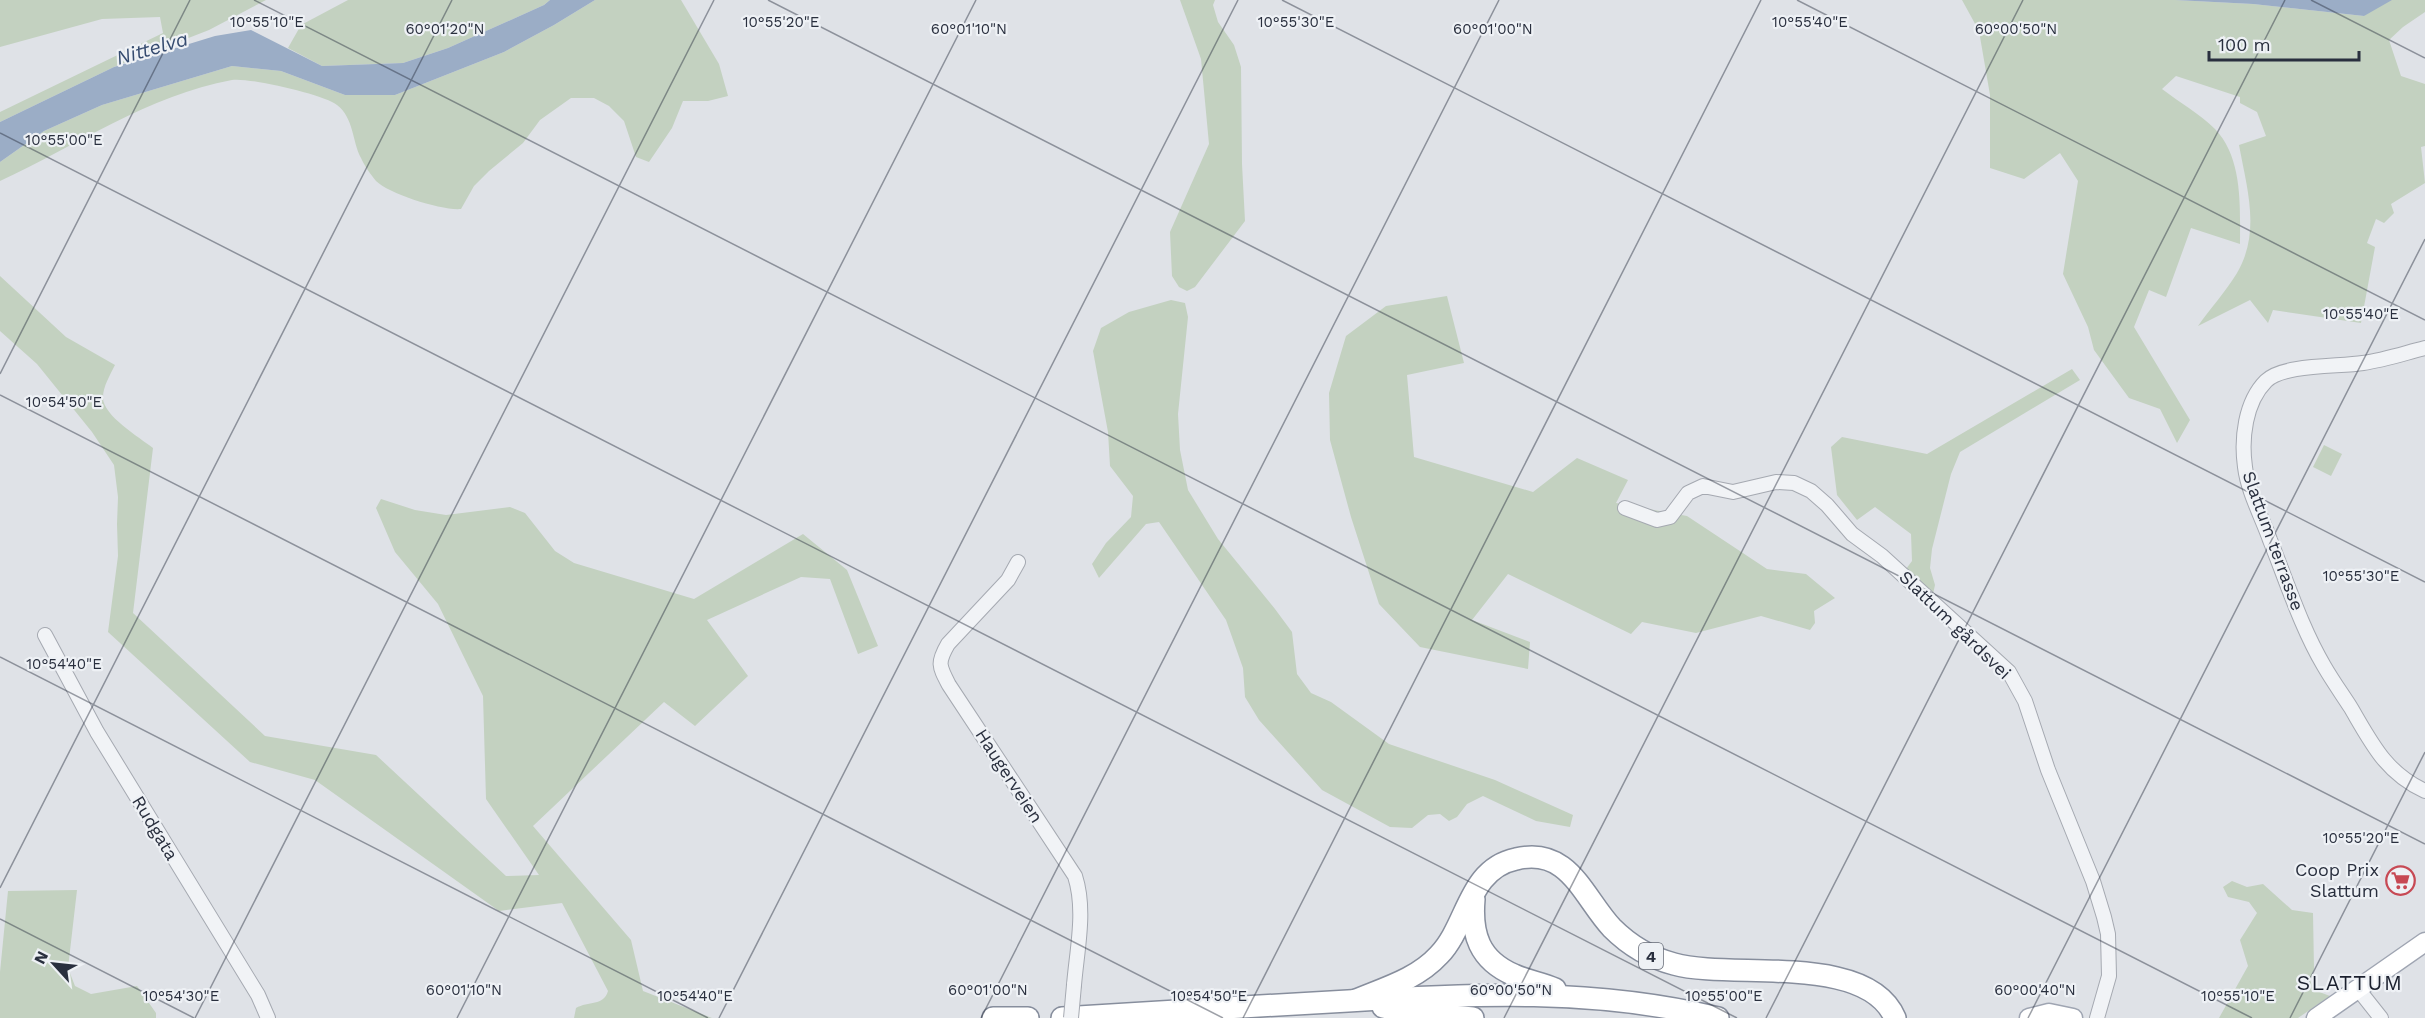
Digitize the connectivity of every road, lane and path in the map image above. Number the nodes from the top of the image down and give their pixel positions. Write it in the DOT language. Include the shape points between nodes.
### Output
graph roads {
  1 [pos="2425,348"];
  2 [pos="1626,508"];
  3 [pos="1018,562"];
  4 [pos="45,635"];
  5 [pos="2425,791"];
  6 [pos="1474,892"];
  7 [pos="2425,942"];
  8 [pos="2358,990"];
  9 [pos="1570,995"];
  10 [pos="1875,996"];
  11 [pos="1356,1000"];
  12 [pos="2036,1017"];
  13 [pos="268,1018"];
  14 [pos="993,1018"];
  15 [pos="1028,1018"];
  16 [pos="1062,1018"];
  17 [pos="1071,1018"];
  18 [pos="1473,1018"];
  19 [pos="1718,1018"];
  20 [pos="1881,1018"];
  21 [pos="1895,1018"];
  22 [pos="2073,1018"];
  23 [pos="2097,1018"];
  24 [pos="2316,1018"];
  25 [pos="2381,1018"];
  1 -- 5 [label="street, Slattum terrasse" via="2370,362 2277,374 2268,379 2250,408 2244,453 2254,497 2323,665 2378,754 2396,774"];
  2 -- 23 [label="street, Slattum gårdsvei" via="1657,520 1670,517 1688,494 1703,486 1733,492 1776,482 1794,483 1827,505 1852,534 1891,563 2009,672 2025,700 2104,917 2109,976"];
  3 -- 17 [label="street, Haugerveien, bridge" via="1008,580 948,644 939,666 1079,889 1081,908"];
  4 -- 13 [label="street, Rudgata" via="115,762 258,995"];
  6 -- 9 [label="highway, 4" via="1473,926 1488,957 1513,975"];
  6 -- 10 [label="highway, 4" via="1486,874 1502,863 1523,857 1544,859 1569,872 1612,928 1655,958 1706,970 1816,974 1844,981"];
  6 -- 11 [label="highway, 4" via="1452,938 1435,960 1412,976"];
  7 -- 8 [label="main road"];
  8 -- 24 [label="main road"];
  8 -- 25 [label="street"];
  9 -- 11 [label="highway, 4"];
  9 -- 19 [label="highway, 4" via="1641,1002"];
  10 -- 20 [label="highway"];
  10 -- 21 [label="highway, 4" via="1887,1004"];
  11 -- 16 [label="highway, 4"];
  11 -- 18 [label="highway, 4" via="1408,1012"];
  12 -- 22 [label="main road" via="2055,1013"];
  14 -- 15 [label="highway"];
}
